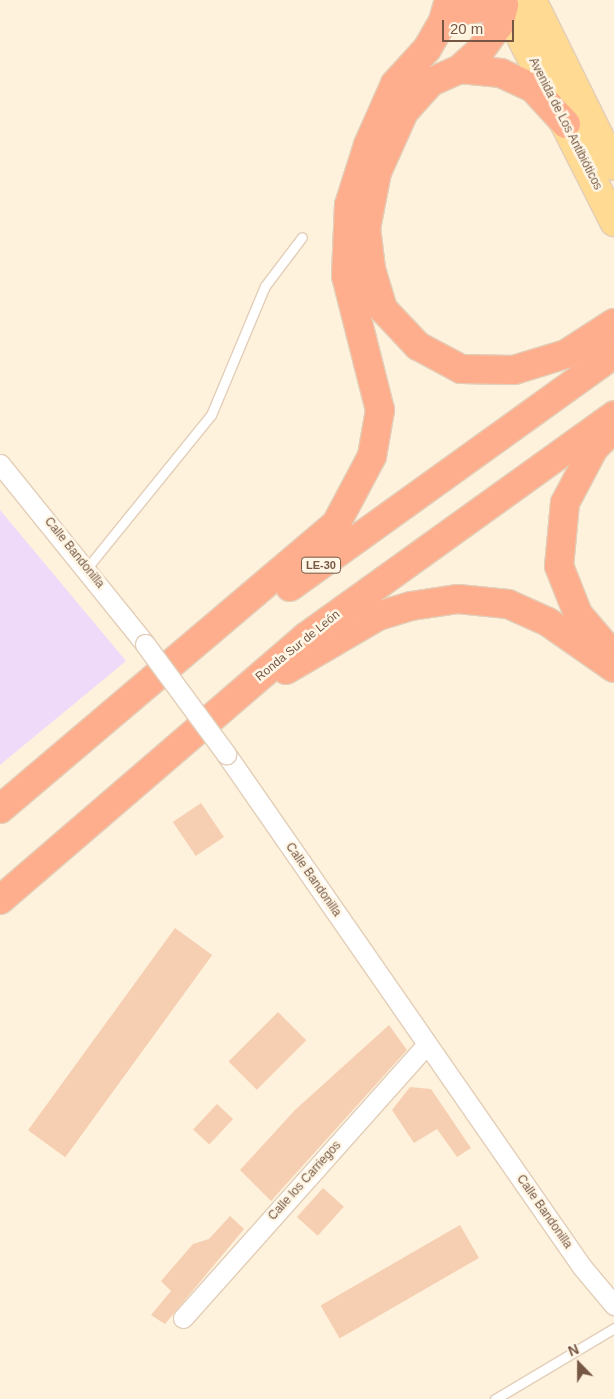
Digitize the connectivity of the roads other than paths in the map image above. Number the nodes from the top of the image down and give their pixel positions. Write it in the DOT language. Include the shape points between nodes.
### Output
graph roads {
  1 [pos="532,0"];
  2 [pos="504,2"];
  3 [pos="446,10"];
  4 [pos="460,69"];
  5 [pos="566,124"];
  6 [pos="614,166"];
  7 [pos="614,181"];
  8 [pos="614,222"];
  9 [pos="302,237"];
  10 [pos="614,323"];
  11 [pos="614,354"];
  12 [pos="614,414"];
  13 [pos="614,428"];
  14 [pos="0,464"];
  15 [pos="87,568"];
  16 [pos="614,652"];
  17 [pos="614,668"];
  18 [pos="236,697"];
  19 [pos="0,809"];
  20 [pos="0,813"];
  21 [pos="0,900"];
  22 [pos="427,1044"];
  23 [pos="614,1304"];
  24 [pos="183,1318"];
  25 [pos="614,1328"];
  26 [pos="495,1399"];
  1 -- 6 [label="main road, Avenida de Los Antibióticos"];
  2 -- 3 [label="highway"];
  2 -- 4 [label="highway" via="499,25 481,50"];
  2 -- 5 [label="main road, Avenida de Los Antibióticos"];
  2 -- 7 [label="main road" via="524,16 595,154"];
  3 -- 19 [label="highway" via="427,49 395,84 368,145 349,205 346,276 380,410 372,456 336,524"];
  4 -- 5 [label="highway" via="502,73 533,88"];
  4 -- 10 [label="highway" via="432,82 404,112 377,172 366,228 371,269 383,309 418,346 461,369 514,370 566,354"];
  5 -- 8 [label="main road, Avenida de Los Antibióticos"];
  9 -- 15 [label="lane" via="265,286 211,416"];
  11 -- 20 [label="highway, LE-30" via="284,591"];
  12 -- 18 [label="highway, Ronda Sur de León" via="307,636"];
  13 -- 16 [label="highway" via="594,448 565,503 559,566 578,614"];
  14 -- 15 [label="street, Calle Bandonilla"];
  15 -- 22 [label="street, Calle Bandonilla, bridge" via="226,754"];
  17 -- 18 [label="highway" via="548,622 516,608 458,599 412,606 378,616"];
  18 -- 21 [label="highway, Ronda Sur de León"];
  22 -- 23 [label="street, Calle Bandonilla" via="582,1267"];
  22 -- 24 [label="street, Calle los Carriegos"];
  25 -- 26 [label="lane"];
}
